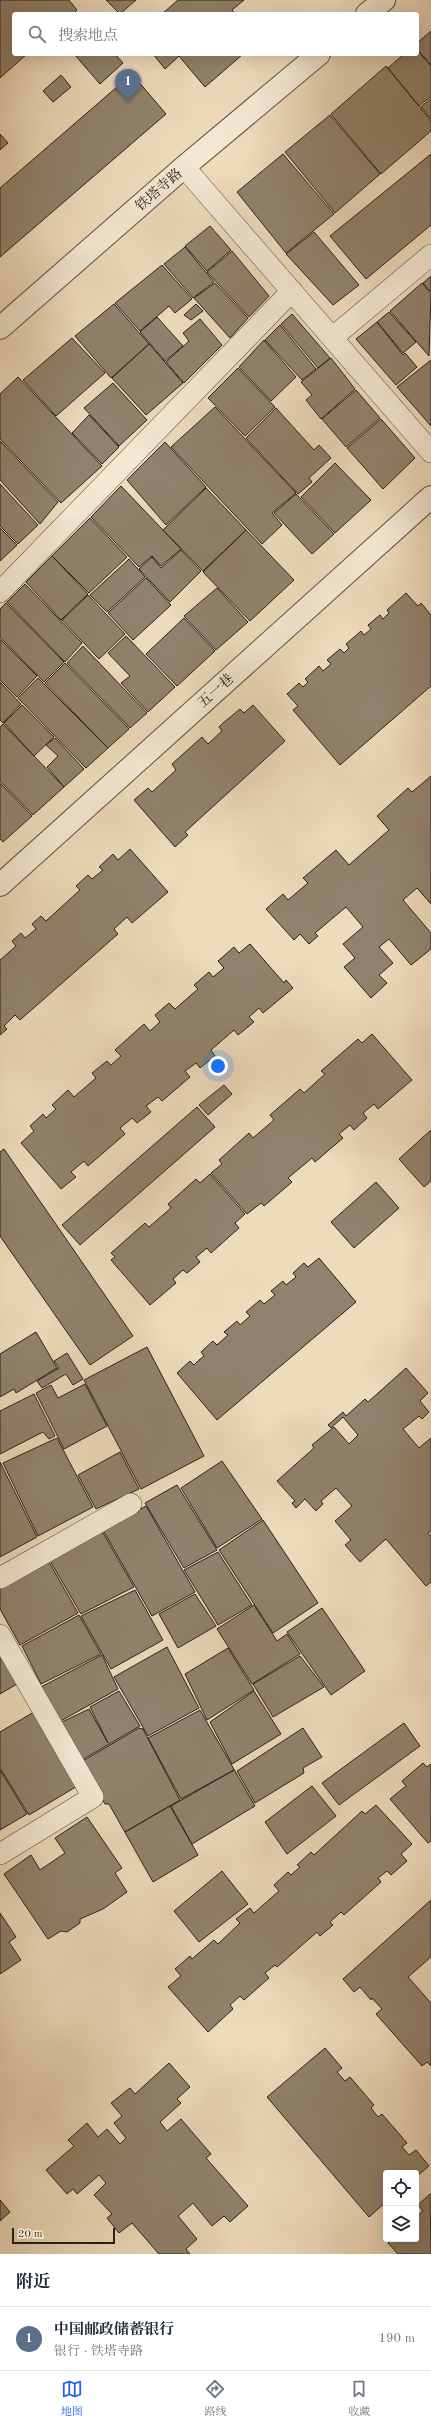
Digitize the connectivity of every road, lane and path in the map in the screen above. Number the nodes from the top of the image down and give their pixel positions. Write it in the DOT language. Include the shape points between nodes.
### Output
graph roads {
  1 [pos="384,0"];
  2 [pos="369,12"];
  3 [pos="317,56"];
  4 [pos="184,167"];
  5 [pos="431,255"];
  6 [pos="292,290"];
  7 [pos="0,328"];
  8 [pos="332,338"];
  9 [pos="431,452"];
  10 [pos="431,497"];
  11 [pos="0,592"];
  12 [pos="0,885"];
  13 [pos="131,1504"];
  14 [pos="0,1578"];
  15 [pos="0,1635"];
  16 [pos="0,1854"];
  1 -- 2 [label="street"];
  3 -- 4 [label="street, 铁塔寺路"];
  4 -- 6 [label="lane"];
  4 -- 7 [label="street, 铁塔寺路"];
  5 -- 8 [label="lane"];
  6 -- 8 [label="lane"];
  6 -- 11 [label="lane"];
  8 -- 9 [label="lane"];
  10 -- 12 [label="street, 五一巷"];
  13 -- 14 [label="lane"];
  15 -- 16 [label="lane" via="93,1797"];
}
